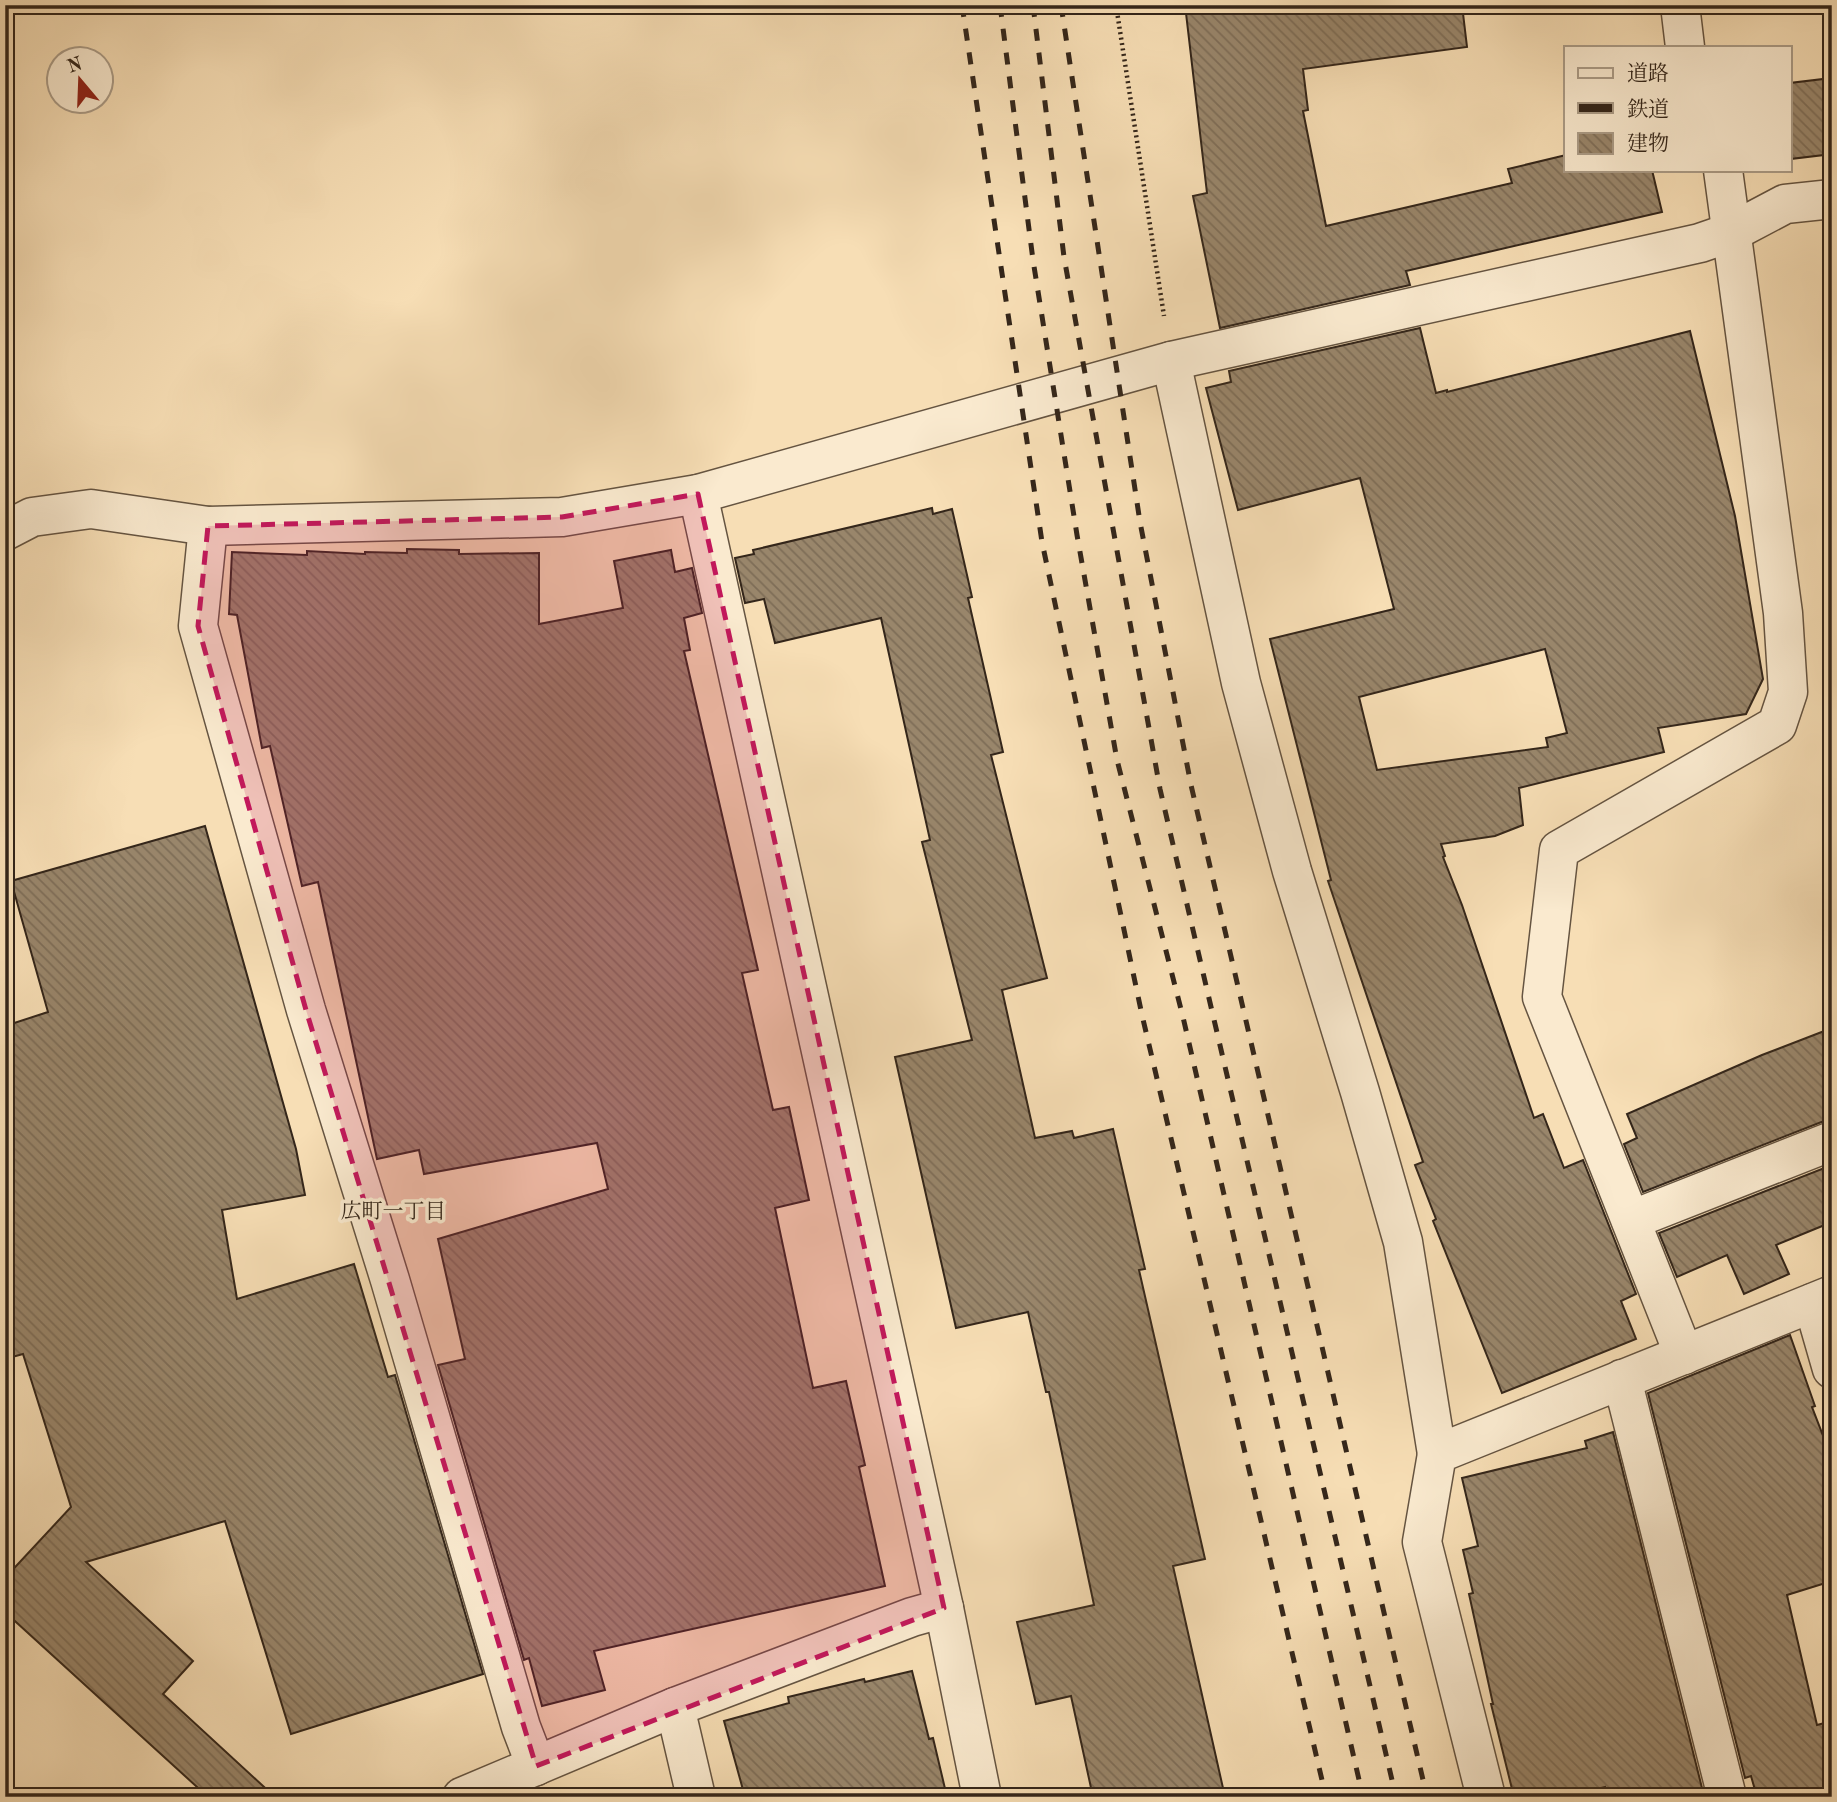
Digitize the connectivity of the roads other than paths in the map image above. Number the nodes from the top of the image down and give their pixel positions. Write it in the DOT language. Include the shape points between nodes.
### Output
graph roads {
  1 [pos="1680,5"];
  2 [pos="1685,46"];
  3 [pos="1723,172"];
  4 [pos="1832,198"];
  5 [pos="1732,232"];
  6 [pos="1171,361"];
  7 [pos="698,494"];
  8 [pos="208,526"];
  9 [pos="5,531"];
  10 [pos="1832,1141"];
  11 [pos="1631,1220"];
  12 [pos="1822,1299"];
  13 [pos="1684,1355"];
  14 [pos="1832,1369"];
  15 [pos="1622,1379"];
  16 [pos="1437,1454"];
  17 [pos="944,1608"];
  18 [pos="675,1707"];
  19 [pos="536,1766"];
  20 [pos="462,1797"];
  21 [pos="696,1797"];
  22 [pos="982,1797"];
  23 [pos="1486,1797"];
  24 [pos="1727,1797"];
  1 -- 2 [label="street"];
  3 -- 5 [label="street"];
  4 -- 5 [label="street" via="1785,204"];
  5 -- 6 [label="street" via="1700,243"];
  5 -- 11 [label="street" via="1783,613 1788,692 1777,725 1559,850 1542,998"];
  6 -- 7 [label="street"];
  6 -- 16 [label="street" via="1241,683 1403,1242"];
  7 -- 8 [label="street" via="562,517"];
  7 -- 17 [label="street"];
  8 -- 9 [label="street" via="91,509 32,517"];
  8 -- 19 [label="street" via="198,626 306,1010"];
  10 -- 11 [label="street"];
  11 -- 13 [label="street"];
  12 -- 13 [label="street"];
  12 -- 14 [label="street"];
  13 -- 15 [label="street"];
  15 -- 16 [label="street"];
  15 -- 24 [label="street"];
  16 -- 23 [label="street" via="1422,1542"];
  17 -- 18 [label="street"];
  17 -- 22 [label="street"];
  18 -- 19 [label="street"];
  18 -- 21 [label="street"];
  19 -- 20 [label="street"];
}
